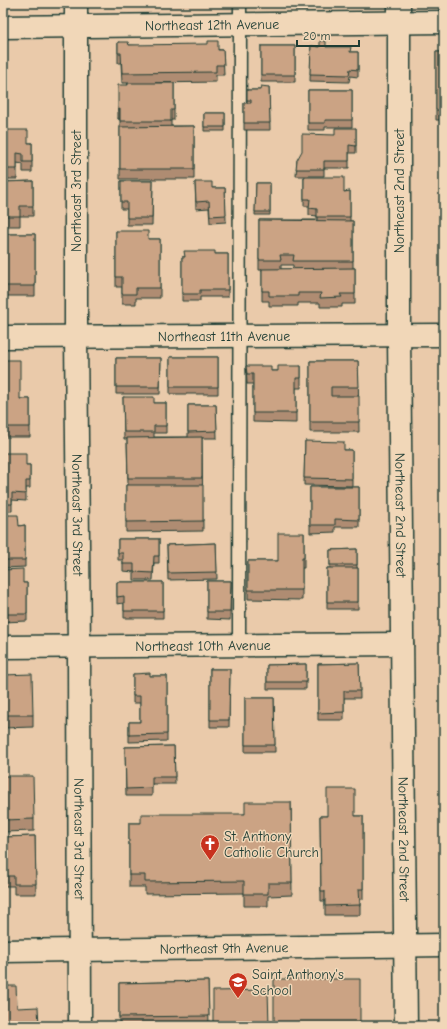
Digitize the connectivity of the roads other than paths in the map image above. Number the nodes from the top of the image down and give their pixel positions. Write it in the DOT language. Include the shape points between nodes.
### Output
graph roads {
  1 [pos="76,3"];
  2 [pos="240,3"];
  3 [pos="399,13"];
  4 [pos="444,22"];
  5 [pos="240,25"];
  6 [pos="3,27"];
  7 [pos="76,28"];
  8 [pos="444,335"];
  9 [pos="76,336"];
  10 [pos="240,336"];
  11 [pos="399,336"];
  12 [pos="3,337"];
  13 [pos="402,644"];
  14 [pos="239,645"];
  15 [pos="3,647"];
  16 [pos="79,648"];
  17 [pos="406,944"];
  18 [pos="444,944"];
  19 [pos="80,950"];
  20 [pos="3,951"];
  21 [pos="80,1026"];
  22 [pos="406,1026"];
  1 -- 7 [label="street, Northeast 3rd Street"];
  2 -- 5 [label="lane"];
  3 -- 4 [label="street, Northeast 12th Avenue"];
  3 -- 5 [label="street, Northeast 12th Avenue"];
  3 -- 11 [label="street, Northeast 2nd Street"];
  5 -- 7 [label="street, Northeast 12th Avenue"];
  5 -- 10 [label="lane"];
  6 -- 7 [label="street, Northeast 12th Avenue"];
  7 -- 9 [label="street, Northeast 3rd Street"];
  8 -- 11 [label="street, Northeast 11th Avenue"];
  9 -- 10 [label="street, Northeast 11th Avenue"];
  9 -- 12 [label="street, Northeast 11th Avenue"];
  9 -- 16 [label="street, Northeast 3rd Street"];
  10 -- 11 [label="street, Northeast 11th Avenue"];
  10 -- 14 [label="lane"];
  11 -- 13 [label="street, Northeast 2nd Street"];
  13 -- 14 [label="street, Northeast 10th Avenue"];
  13 -- 17 [label="street, Northeast 2nd Street"];
  14 -- 16 [label="street, Northeast 10th Avenue"];
  15 -- 16 [label="street, Northeast 10th Avenue"];
  16 -- 19 [label="street, Northeast 3rd Street"];
  17 -- 18 [label="street, Northeast 9th Avenue"];
  17 -- 19 [label="street, Northeast 9th Avenue"];
  17 -- 22 [label="street, Northeast 2nd Street"];
  19 -- 20 [label="street, Northeast 9th Avenue"];
  19 -- 21 [label="street, Northeast 3rd Street"];
}
